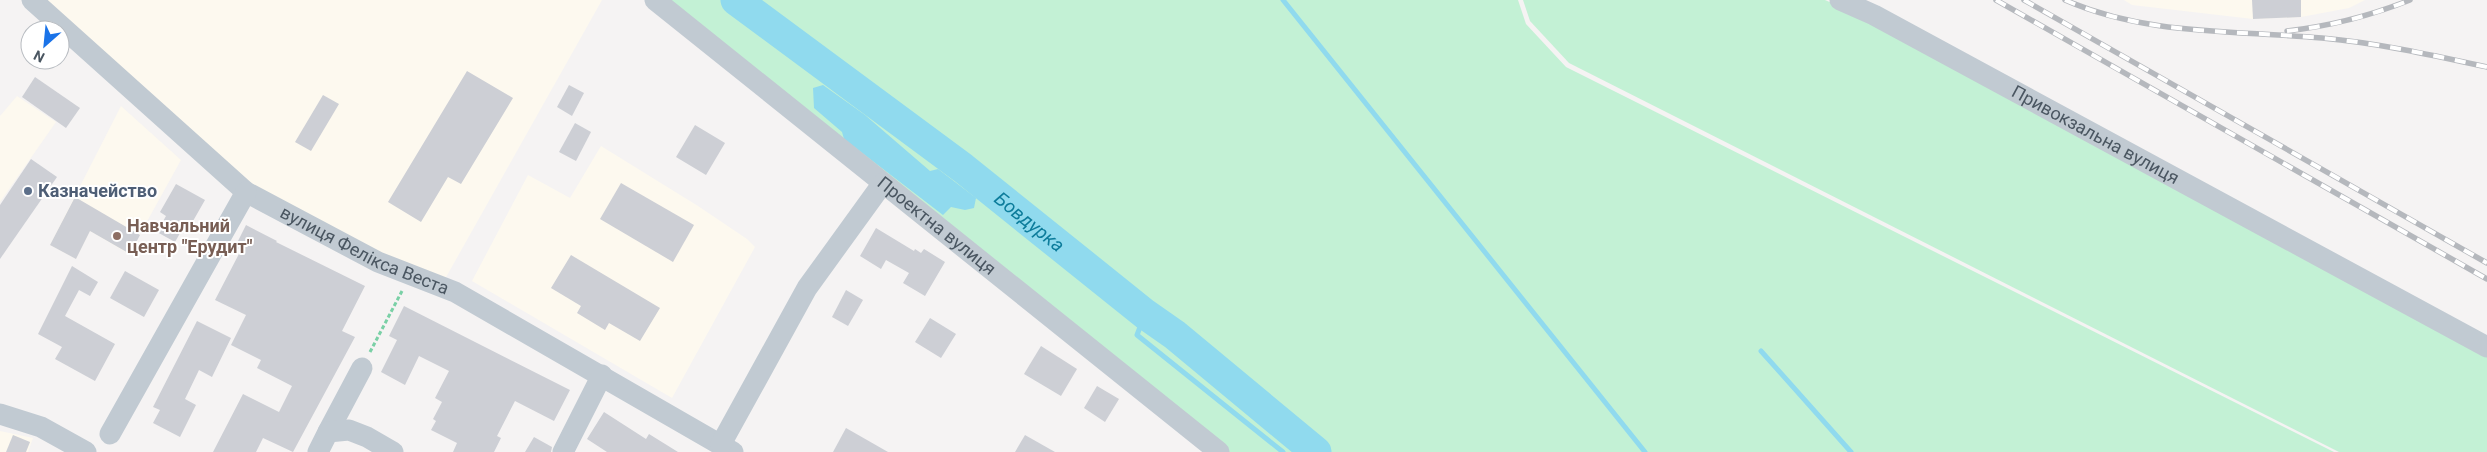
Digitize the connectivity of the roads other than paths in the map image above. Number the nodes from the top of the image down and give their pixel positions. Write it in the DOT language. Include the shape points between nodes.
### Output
graph roads {
  1 [pos="32,0"];
  2 [pos="655,0"];
  3 [pos="1840,0"];
  4 [pos="883,183"];
  5 [pos="246,192"];
  6 [pos="2487,348"];
  7 [pos="362,368"];
  8 [pos="602,375"];
  9 [pos="0,414"];
  10 [pos="328,432"];
  11 [pos="110,434"];
  12 [pos="727,448"];
  13 [pos="86,452"];
  14 [pos="318,452"];
  15 [pos="393,452"];
  16 [pos="563,452"];
  17 [pos="1219,452"];
  1 -- 5 [label="street, вулиця Фелікса Веста"];
  2 -- 4 [label="street, Проектна вулиця"];
  3 -- 6 [label="street, Привокзальна вулиця" via="1874,14"];
  4 -- 12 [label="street" via="807,288"];
  4 -- 17 [label="street, Проектна вулиця"];
  5 -- 8 [label="street, вулиця Фелікса Веста" via="378,262 455,292"];
  5 -- 11 [label="street"];
  7 -- 10 [label="street"];
  8 -- 12 [label="street, вулиця Фелікса Веста"];
  8 -- 16 [label="street"];
  9 -- 13 [label="street" via="41,427"];
  10 -- 14 [label="street"];
  10 -- 15 [label="street" via="349,430"];
}
